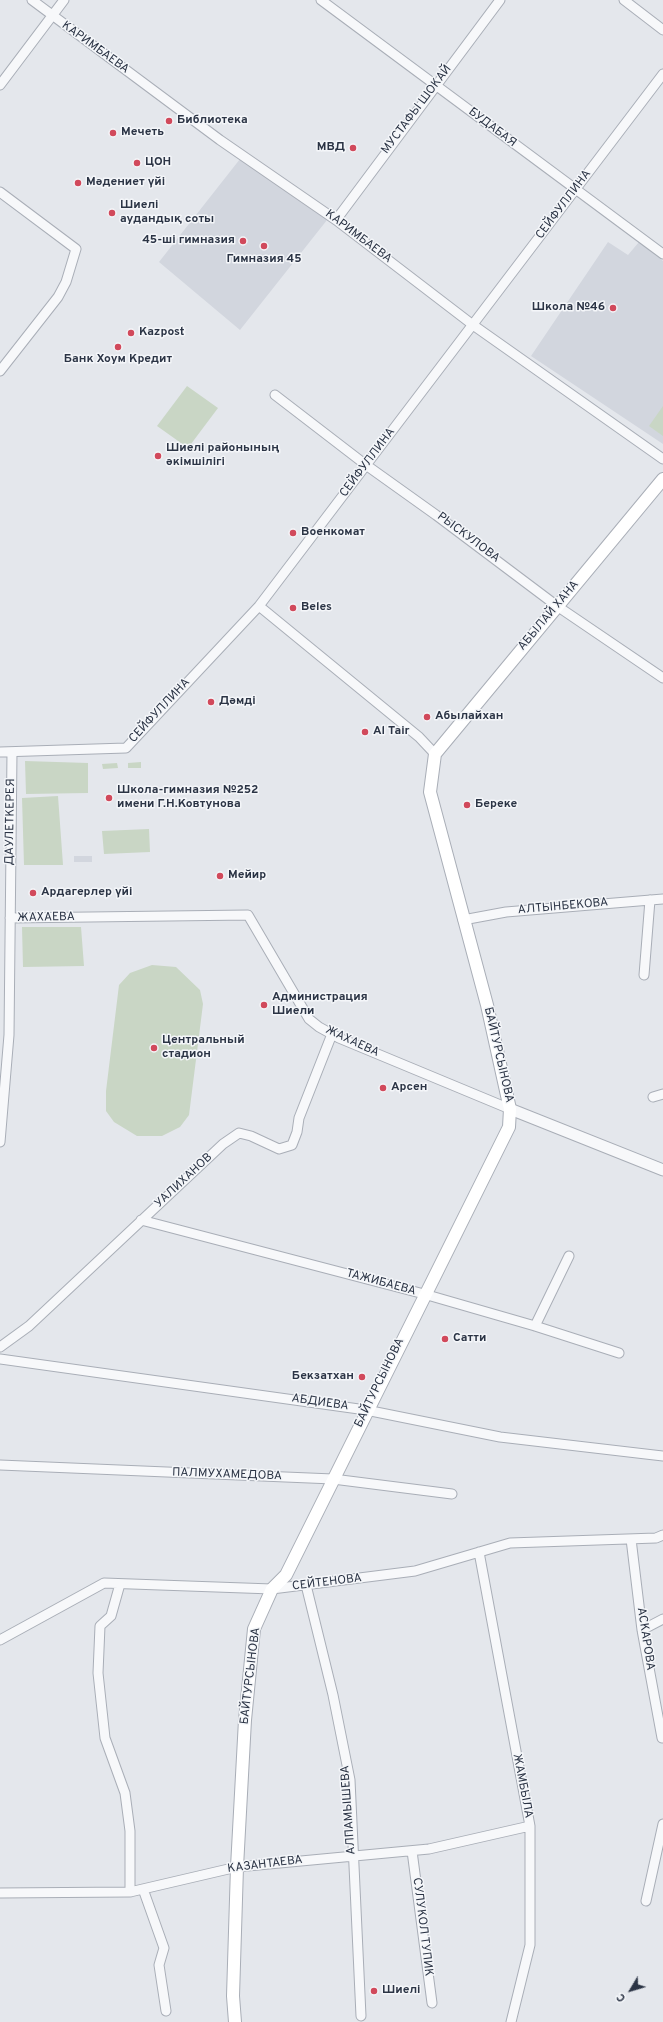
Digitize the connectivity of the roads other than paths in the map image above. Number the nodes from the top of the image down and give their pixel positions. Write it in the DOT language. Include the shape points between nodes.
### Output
graph roads {
  1 [pos="32,0"];
  2 [pos="64,0"];
  3 [pos="321,0"];
  4 [pos="500,0"];
  5 [pos="624,0"];
  6 [pos="52,16"];
  7 [pos="663,30"];
  8 [pos="663,74"];
  9 [pos="0,85"];
  10 [pos="435,85"];
  11 [pos="576,190"];
  12 [pos="0,192"];
  13 [pos="336,220"];
  14 [pos="663,254"];
  15 [pos="473,325"];
  16 [pos="0,371"];
  17 [pos="275,395"];
  18 [pos="663,459"];
  19 [pos="366,465"];
  20 [pos="663,479"];
  21 [pos="259,606"];
  22 [pos="557,606"];
  23 [pos="663,678"];
  24 [pos="0,752"];
  25 [pos="12,752"];
  26 [pos="435,754"];
  27 [pos="663,899"];
  28 [pos="650,900"];
  29 [pos="10,918"];
  30 [pos="463,920"];
  31 [pos="644,975"];
  32 [pos="332,1034"];
  33 [pos="663,1094"];
  34 [pos="653,1097"];
  35 [pos="510,1109"];
  36 [pos="0,1142"];
  37 [pos="663,1170"];
  38 [pos="141,1220"];
  39 [pos="568,1256"];
  40 [pos="424,1294"];
  41 [pos="535,1326"];
  42 [pos="0,1347"];
  43 [pos="619,1353"];
  44 [pos="0,1359"];
  45 [pos="366,1410"];
  46 [pos="663,1456"];
  47 [pos="0,1465"];
  48 [pos="333,1480"];
  49 [pos="452,1494"];
  50 [pos="663,1535"];
  51 [pos="631,1539"];
  52 [pos="479,1552"];
  53 [pos="120,1584"];
  54 [pos="306,1585"];
  55 [pos="272,1590"];
  56 [pos="663,1619"];
  57 [pos="642,1630"];
  58 [pos="0,1640"];
  59 [pos="662,1738"];
  60 [pos="530,1826"];
  61 [pos="663,1828"];
  62 [pos="412,1851"];
  63 [pos="352,1856"];
  64 [pos="237,1867"];
  65 [pos="143,1888"];
  66 [pos="130,1892"];
  67 [pos="0,1893"];
  68 [pos="646,1901"];
  69 [pos="432,2003"];
  70 [pos="166,2012"];
  71 [pos="361,2016"];
  72 [pos="235,2022"];
  73 [pos="511,2022"];
  1 -- 6 [label="street, КАРИМБАЕВА"];
  2 -- 6 [label="street"];
  3 -- 10 [label="street, БУДАБАЯ"];
  4 -- 10 [label="street, МУСТАФЫ ШОКАЙ"];
  5 -- 7 [label="street"];
  6 -- 9 [label="street"];
  6 -- 13 [label="street, КАРИМБАЕВА" via="220,140"];
  8 -- 11 [label="street, СЕЙФУЛЛИНА"];
  10 -- 11 [label="street, БУДАБАЯ"];
  10 -- 13 [label="street, МУСТАФЫ ШОКАЙ"];
  11 -- 14 [label="street, БУДАБАЯ"];
  11 -- 15 [label="street, СЕЙФУЛЛИНА"];
  12 -- 16 [label="street" via="76,249 66,282 58,297"];
  13 -- 15 [label="street, КАРИМБАЕВА"];
  15 -- 18 [label="street, КАРИМБАЕВА"];
  15 -- 19 [label="street, СЕЙФУЛЛИНА"];
  17 -- 19 [label="street, РЫСКУЛОВА"];
  19 -- 21 [label="street, СЕЙФУЛЛИНА"];
  19 -- 22 [label="street, РЫСКУЛОВА" via="436,514"];
  20 -- 22 [label="main road, АБЫЛАЙ ХАНА"];
  21 -- 25 [label="street, СЕЙФУЛЛИНА" via="126,748"];
  21 -- 26 [label="street" via="418,737"];
  22 -- 23 [label="street, РЫСКУЛОВА"];
  22 -- 26 [label="main road, АБЫЛАЙ ХАНА"];
  24 -- 25 [label="street"];
  25 -- 29 [label="street, ДАУЛЕТКЕРЕЯ"];
  26 -- 30 [label="main road, БАЙТУРСЫНОВА" via="430,792"];
  27 -- 28 [label="street, АЛТЫНБЕКОВА"];
  28 -- 30 [label="street, АЛТЫНБЕКОВА" via="506,912"];
  28 -- 31 [label="street"];
  29 -- 32 [label="street, ЖАХАЕВА" via="248,915 308,1019"];
  29 -- 36 [label="street, ДАУЛЕТКЕРЕЯ" via="9,1035"];
  30 -- 35 [label="main road, БАЙТУРСЫНОВА"];
  32 -- 35 [label="street, ЖАХАЕВА"];
  32 -- 38 [label="street, УАЛИХАНОВ" via="299,1118 292,1145 279,1149 239,1133 223,1144"];
  33 -- 34 [label="street"];
  35 -- 37 [label="street, ЖАХАЕВА"];
  35 -- 40 [label="main road, БАЙТУРСЫНОВА" via="509,1127"];
  38 -- 40 [label="street, ТАЖИБАЕВА"];
  38 -- 42 [label="street, УАЛИХАНОВ" via="29,1326"];
  39 -- 41 [label="street"];
  40 -- 41 [label="street, ТАЖИБАЕВА"];
  40 -- 45 [label="main road, БАЙТУРСЫНОВА"];
  41 -- 43 [label="street, ТАЖИБАЕВА"];
  44 -- 45 [label="street, АБДИЕВА"];
  45 -- 46 [label="street, АБДИЕВА" via="500,1438"];
  45 -- 48 [label="main road, БАЙТУРСЫНОВА"];
  47 -- 48 [label="street, ПАЛМУХАМЕДОВА"];
  48 -- 49 [label="street, ПАЛМУХАМЕДОВА"];
  48 -- 55 [label="main road, БАЙТУРСЫНОВА" via="286,1575"];
  50 -- 51 [label="street, СЕЙТЕНОВА" via="656,1538"];
  51 -- 52 [label="street, СЕЙТЕНОВА" via="510,1542"];
  51 -- 57 [label="street, АСКАРОВА"];
  52 -- 54 [label="street, СЕЙТЕНОВА" via="415,1571"];
  52 -- 60 [label="street, ЖАМБЫЛА"];
  53 -- 55 [label="street, СЕЙТЕНОВА"];
  53 -- 58 [label="street, СЕЙТЕНОВА" via="104,1583"];
  53 -- 66 [label="street" via="111,1616 100,1626 98,1673 106,1738 125,1793 130,1831"];
  54 -- 55 [label="street, СЕЙТЕНОВА"];
  54 -- 63 [label="street, АЛПАМЫШЕВА" via="333,1695 350,1780"];
  55 -- 64 [label="main road, БАЙТУРСЫНОВА" via="254,1629 245,1720"];
  56 -- 57 [label="street"];
  57 -- 59 [label="street, АСКАРОВА"];
  60 -- 62 [label="street, КАЗАНТАЕВА"];
  60 -- 73 [label="street, ЖАМБЫЛА" via="530,1945"];
  61 -- 68 [label="street"];
  62 -- 63 [label="street, КАЗАНТАЕВА"];
  62 -- 69 [label="street, СУЛУКОЛ ТУПИК"];
  63 -- 64 [label="street, КАЗАНТАЕВА"];
  63 -- 71 [label="street, АЛПАМЫШЕВА"];
  64 -- 65 [label="street, КАЗАНТАЕВА"];
  64 -- 72 [label="main road, БАЙТУРСЫНОВА" via="233,1996"];
  65 -- 66 [label="street, КАЗАНТАЕВА"];
  65 -- 70 [label="street" via="164,1948 159,1965"];
  66 -- 67 [label="street, КАЗАНТАЕВА"];
}
